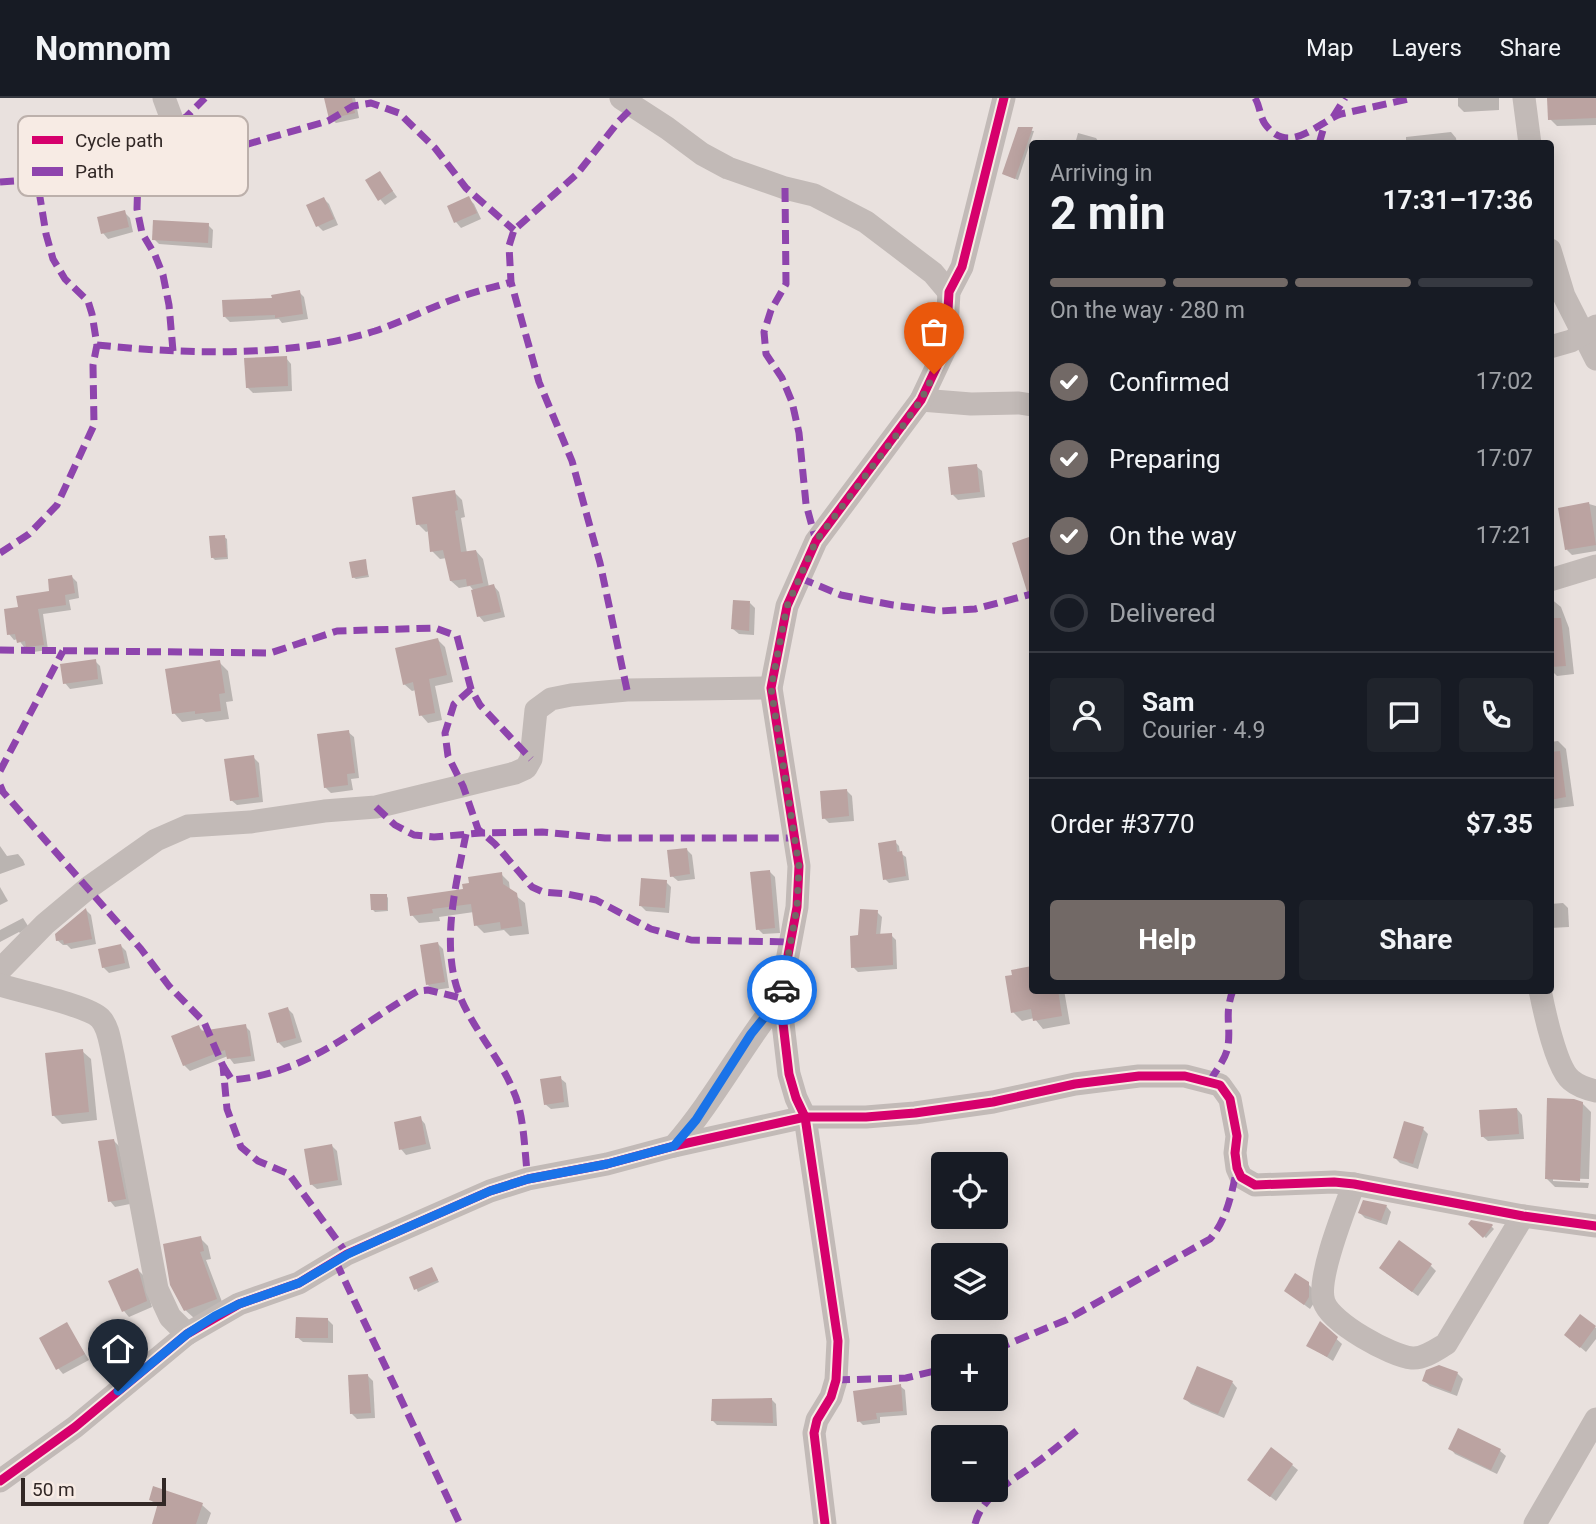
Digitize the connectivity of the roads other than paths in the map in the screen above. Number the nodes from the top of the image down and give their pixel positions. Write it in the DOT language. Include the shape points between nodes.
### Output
graph roads {
  1 [pos="164,98"];
  2 [pos="621,98"];
  3 [pos="1004,98"];
  4 [pos="1524,98"];
  5 [pos="171,116"];
  6 [pos="1529,140"];
  7 [pos="1554,263"];
  8 [pos="949,292"];
  9 [pos="1590,330"];
  10 [pos="1554,346"];
  11 [pos="1596,359"];
  12 [pos="921,400"];
  13 [pos="1029,405"];
  14 [pos="1596,566"];
  15 [pos="1554,579"];
  16 [pos="771,688"];
  17 [pos="0,970"];
  18 [pos="0,985"];
  19 [pos="1541,994"];
  20 [pos="780,998"];
  21 [pos="1596,1091"];
  22 [pos="805,1117"];
  23 [pos="674,1146"];
  24 [pos="1354,1184"];
  25 [pos="1523,1216"];
  26 [pos="1596,1226"];
  27 [pos="187,1334"];
  28 [pos="1596,1419"];
  29 [pos="0,1481"];
  30 [pos="825,1524"];
  31 [pos="1535,1524"];
  1 -- 5 [label="street"];
  2 -- 8 [label="street" via="728,168 814,195 866,222 933,273"];
  3 -- 8 [label="street" via="962,267"];
  4 -- 6 [label="street"];
  7 -- 9 [label="street" via="1564,296"];
  8 -- 12 [label="street" via="946,347"];
  9 -- 10 [label="street"];
  9 -- 11 [label="street"];
  12 -- 13 [label="street"];
  12 -- 16 [label="street" via="816,541 787,606"];
  14 -- 15 [label="street"];
  16 -- 17 [label="street" via="627,690 551,699 536,710 531,759 515,773 376,807 188,826 156,839 88,888"];
  16 -- 20 [label="street" via="799,866 797,907"];
  18 -- 27 [label="street" via="83,1009 99,1017 106,1027 157,1289 170,1317"];
  19 -- 21 [label="street" via="1562,1067 1569,1079"];
  20 -- 22 [label="street" via="789,1074"];
  20 -- 23 [label="street"];
  22 -- 23 [label="street"];
  22 -- 24 [label="street" via="915,1113 1101,1081 1185,1076 1220,1086 1230,1098 1241,1177 1255,1185"];
  22 -- 30 [label="street" via="838,1341 836,1380 814,1433"];
  23 -- 27 [label="street" via="490,1191 348,1254 299,1283 239,1304"];
  24 -- 25 [label="street"];
  24 -- 25 [label="street" via="1333,1242 1324,1303 1358,1335 1414,1359 1446,1344"];
  25 -- 26 [label="street"];
  27 -- 29 [label="street" via="75,1427"];
  28 -- 31 [label="street"];
}
